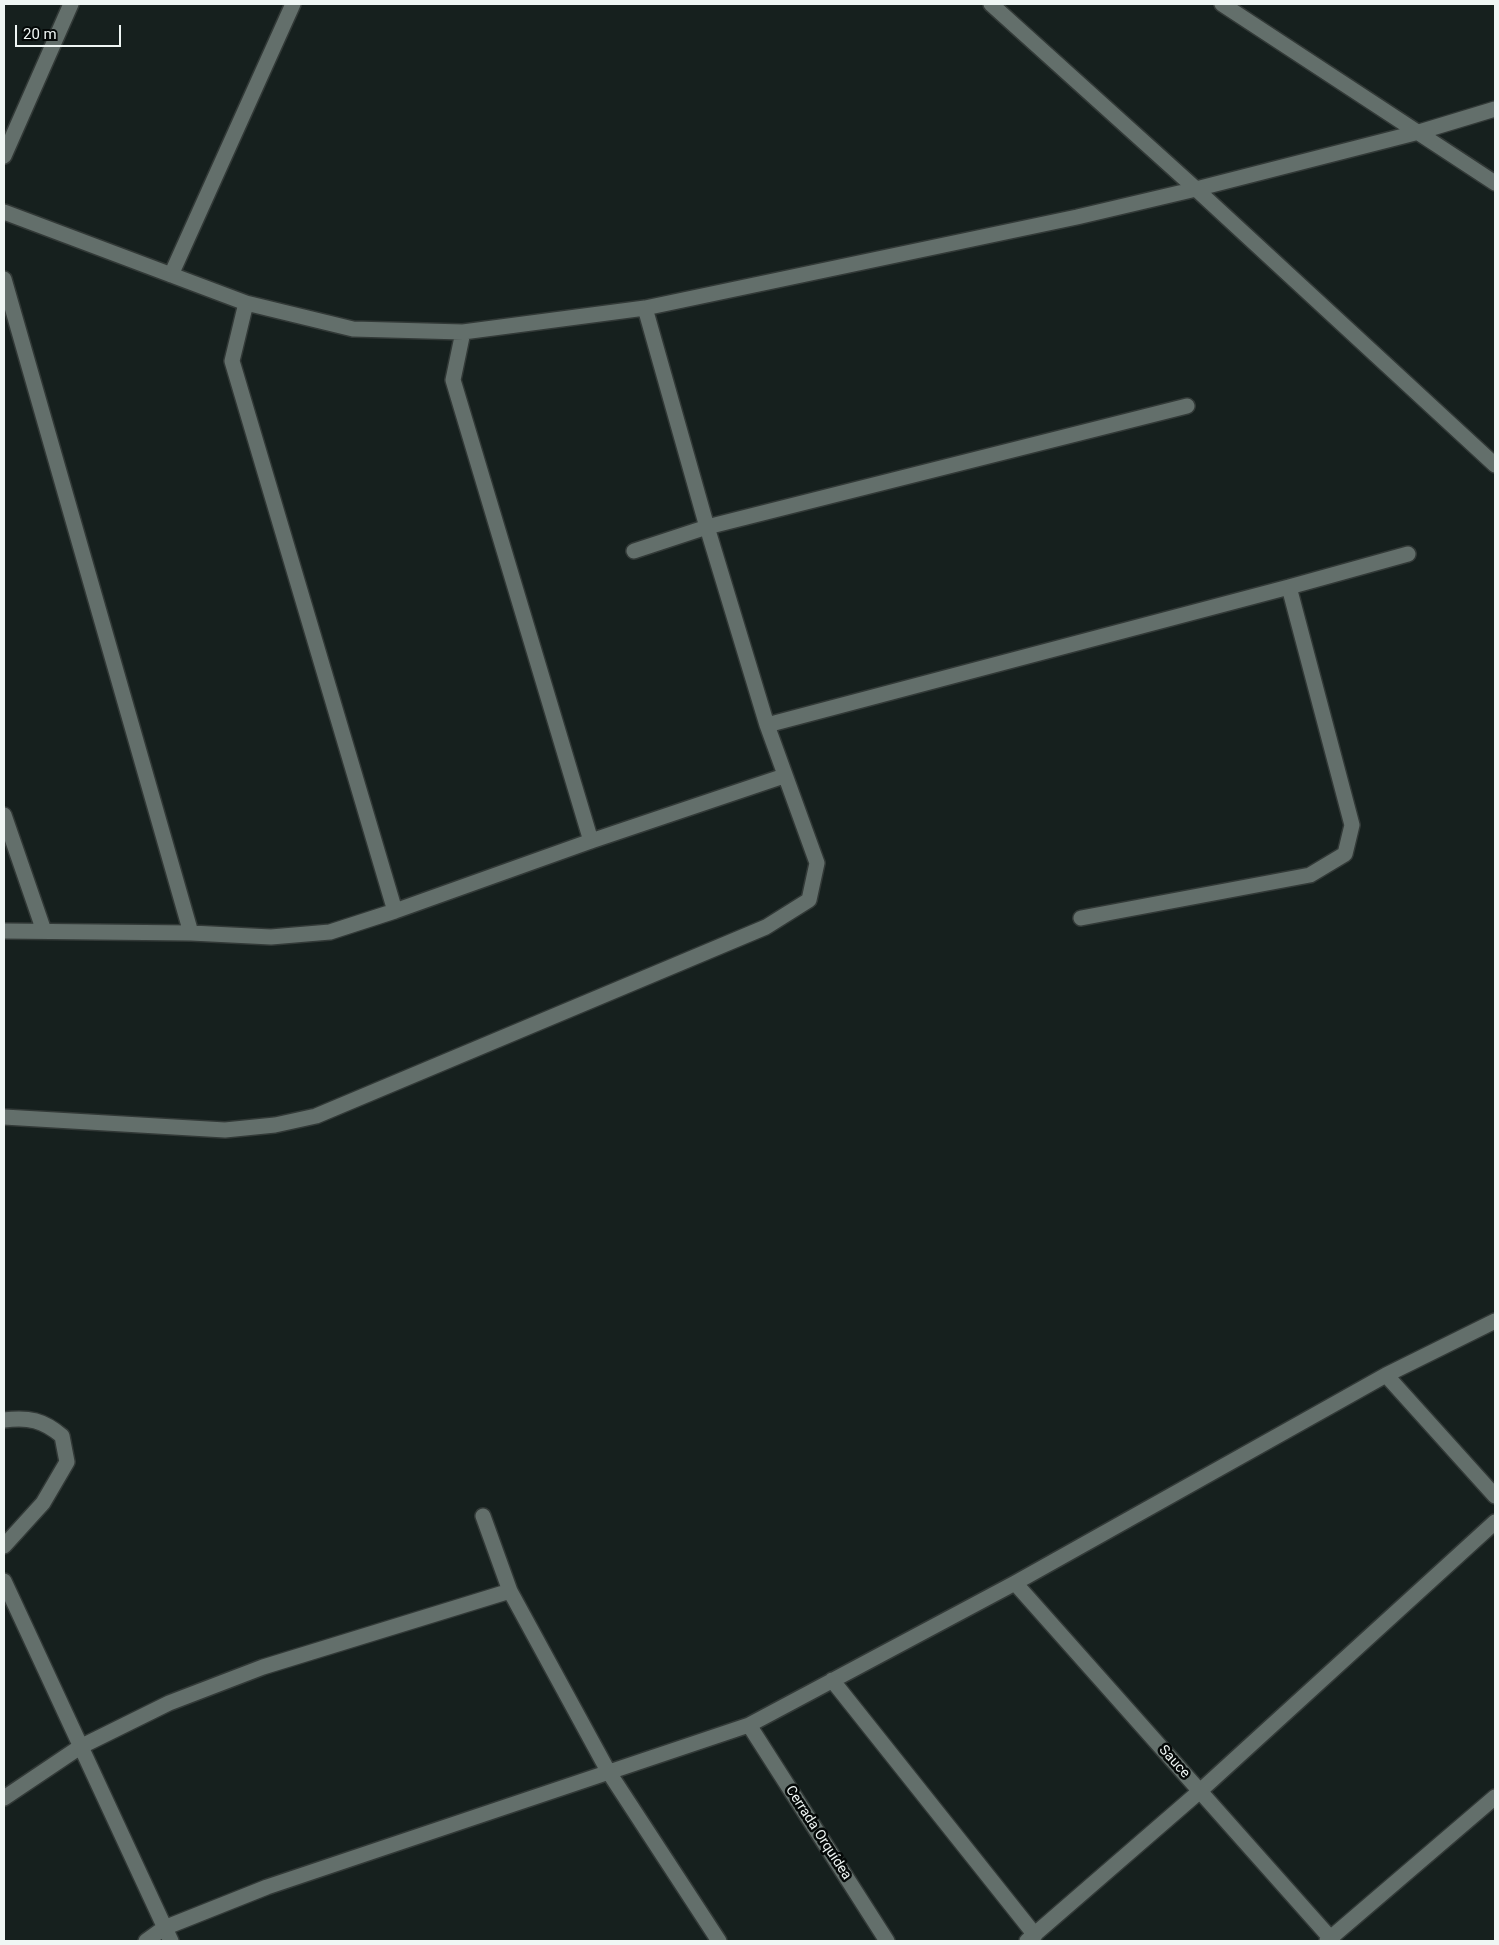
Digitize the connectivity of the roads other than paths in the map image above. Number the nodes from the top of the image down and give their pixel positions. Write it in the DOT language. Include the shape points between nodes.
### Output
graph roads {
  1 [pos="71,4"];
  2 [pos="293,4"];
  3 [pos="991,4"];
  4 [pos="1222,4"];
  5 [pos="1495,109"];
  6 [pos="1419,132"];
  7 [pos="4,156"];
  8 [pos="1495,183"];
  9 [pos="1196,189"];
  10 [pos="4,212"];
  11 [pos="172,275"];
  12 [pos="4,278"];
  13 [pos="246,303"];
  14 [pos="645,308"];
  15 [pos="463,332"];
  16 [pos="1187,406"];
  17 [pos="1495,465"];
  18 [pos="707,527"];
  19 [pos="634,551"];
  20 [pos="1408,554"];
  21 [pos="1289,587"];
  22 [pos="767,726"];
  23 [pos="784,776"];
  24 [pos="4,816"];
  25 [pos="591,841"];
  26 [pos="395,911"];
  27 [pos="1081,918"];
  28 [pos="4,931"];
  29 [pos="44,931"];
  30 [pos="191,932"];
  31 [pos="4,1117"];
  32 [pos="1495,1321"];
  33 [pos="1386,1375"];
  34 [pos="4,1420"];
  35 [pos="1495,1496"];
  36 [pos="483,1516"];
  37 [pos="1495,1522"];
  38 [pos="4,1546"];
  39 [pos="4,1581"];
  40 [pos="1015,1582"];
  41 [pos="510,1591"];
  42 [pos="832,1680"];
  43 [pos="749,1725"];
  44 [pos="80,1747"];
  45 [pos="608,1771"];
  46 [pos="1200,1791"];
  47 [pos="4,1798"];
  48 [pos="1495,1798"];
  49 [pos="168,1934"];
  50 [pos="1031,1938"];
  51 [pos="1330,1940"];
  52 [pos="146,1941"];
  53 [pos="719,1941"];
  54 [pos="887,1941"];
  1 -- 7 [label="street"];
  2 -- 11 [label="street"];
  3 -- 9 [label="street"];
  4 -- 6 [label="street"];
  5 -- 6 [label="street"];
  6 -- 8 [label="street"];
  6 -- 9 [label="street"];
  9 -- 14 [label="street"];
  9 -- 17 [label="street"];
  10 -- 11 [label="street"];
  11 -- 13 [label="street"];
  12 -- 30 [label="street"];
  13 -- 15 [label="street" via="353,329"];
  13 -- 26 [label="street" via="232,361"];
  14 -- 15 [label="street"];
  14 -- 18 [label="street"];
  15 -- 25 [label="street" via="453,380"];
  16 -- 18 [label="street"];
  18 -- 19 [label="street"];
  18 -- 22 [label="street"];
  20 -- 21 [label="street"];
  21 -- 22 [label="street"];
  21 -- 27 [label="street" via="1352,825 1345,854 1310,875"];
  22 -- 23 [label="street"];
  23 -- 25 [label="street"];
  23 -- 31 [label="street" via="817,862 809,900 766,927 316,1116 274,1125 225,1130"];
  24 -- 29 [label="street"];
  25 -- 26 [label="street"];
  26 -- 30 [label="street" via="330,932 271,936"];
  28 -- 29 [label="street"];
  29 -- 30 [label="street"];
  32 -- 33 [label="street"];
  33 -- 35 [label="street"];
  33 -- 40 [label="street"];
  34 -- 38 [label="street" via="34,1420 50,1426 62,1436 67,1462 43,1503"];
  36 -- 41 [label="street"];
  37 -- 46 [label="street"];
  39 -- 44 [label="street"];
  40 -- 42 [label="street"];
  40 -- 46 [label="street, Sauce"];
  41 -- 44 [label="street" via="263,1667 169,1703"];
  41 -- 45 [label="street"];
  42 -- 43 [label="street"];
  42 -- 50 [label="street"];
  43 -- 45 [label="street"];
  43 -- 54 [label="street, Cerrada Orquídea"];
  44 -- 47 [label="street"];
  44 -- 49 [label="street"];
  45 -- 49 [label="street" via="266,1887"];
  45 -- 53 [label="street"];
  46 -- 50 [label="street"];
  46 -- 51 [label="street, Sauce"];
  48 -- 51 [label="street"];
  49 -- 52 [label="street"];
}
